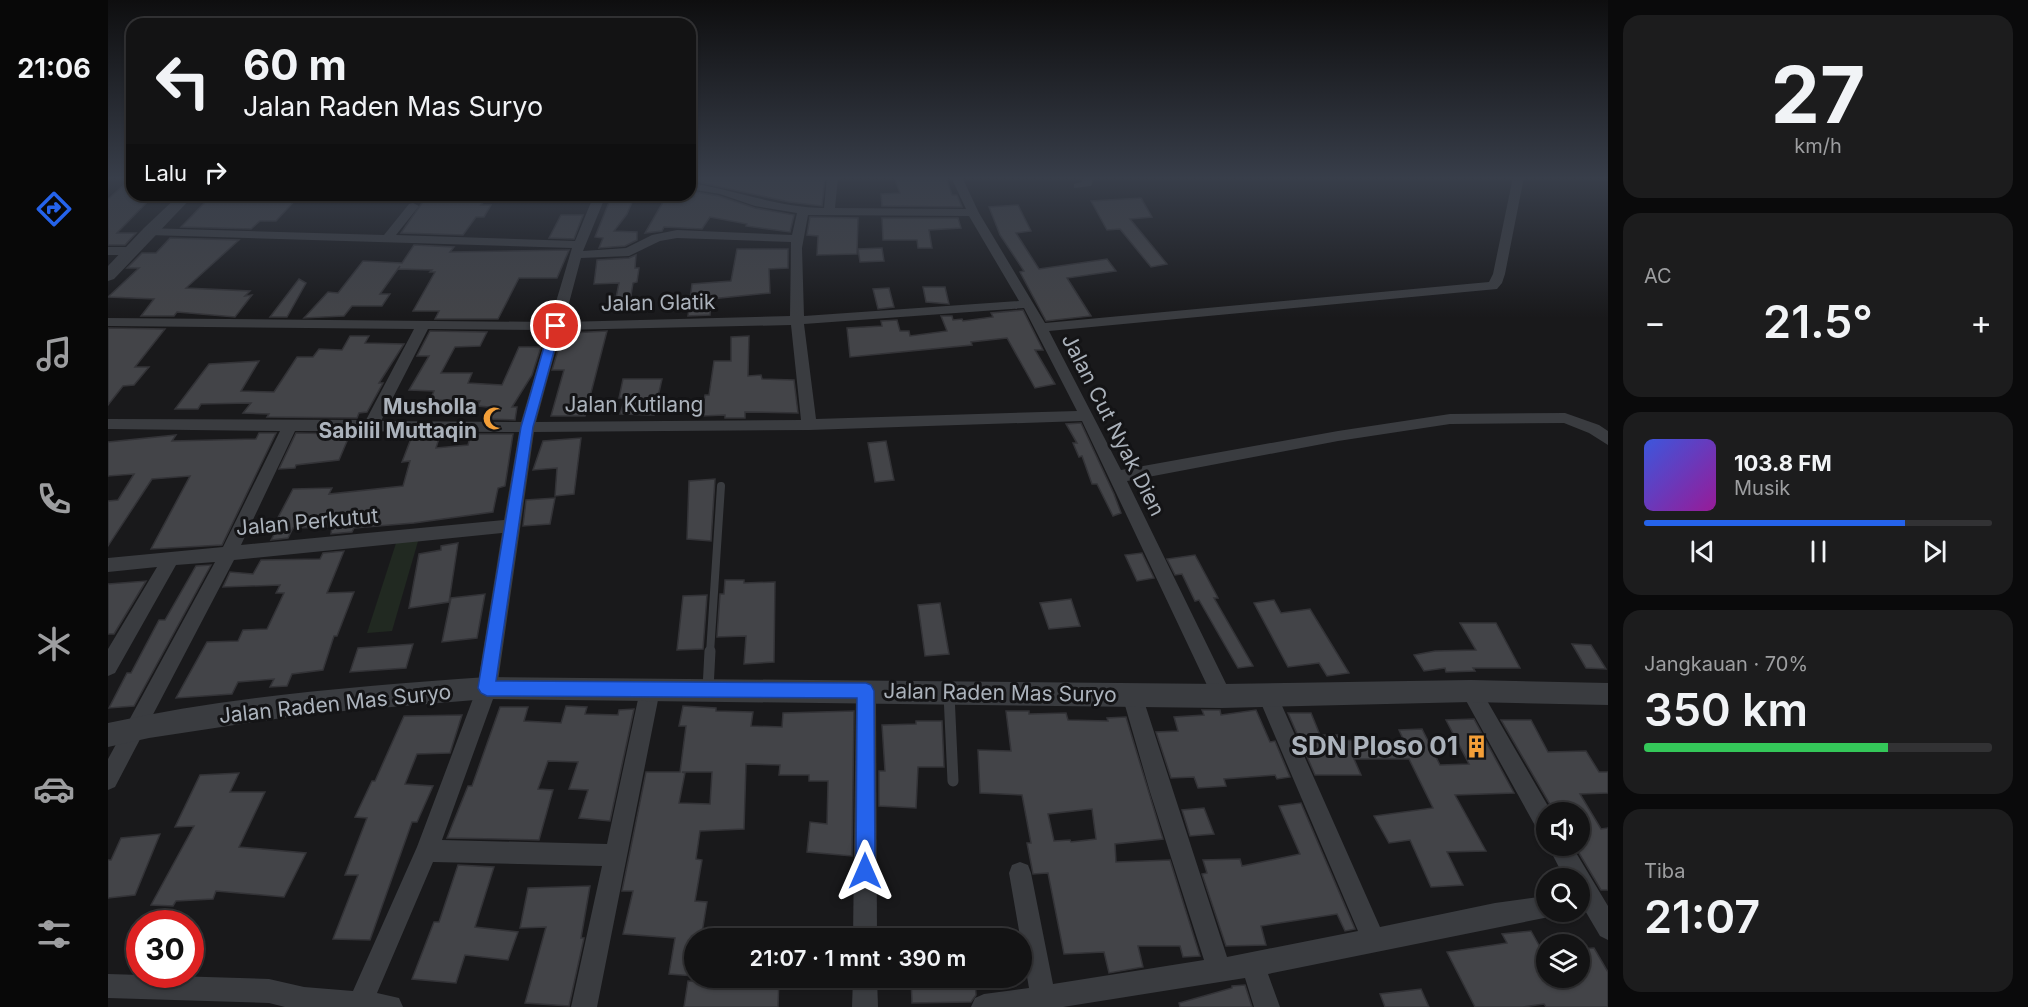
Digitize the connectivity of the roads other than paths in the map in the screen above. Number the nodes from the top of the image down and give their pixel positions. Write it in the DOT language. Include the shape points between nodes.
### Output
graph roads {
  1 [pos="156,224"];
  2 [pos="398,224"];
  3 [pos="588,224"];
  4 [pos="801,224"];
  5 [pos="980,224"];
  6 [pos="1509,224"];
  7 [pos="149,231"];
  8 [pos="387,239"];
  9 [pos="798,239"];
  10 [pos="578,250"];
  11 [pos="108,251"];
  12 [pos="131,251"];
  13 [pos="108,276"];
  14 [pos="1028,304"];
  15 [pos="797,320"];
  16 [pos="108,322"];
  17 [pos="423,325"];
  18 [pos="556,326"];
  19 [pos="1041,328"];
  20 [pos="1087,416"];
  21 [pos="108,424"];
  22 [pos="808,424"];
  23 [pos="290,426"];
  24 [pos="371,426"];
  25 [pos="527,427"];
  26 [pos="1608,439"];
  27 [pos="1117,477"];
  28 [pos="721,486"];
  29 [pos="510,526"];
  30 [pos="229,552"];
  31 [pos="171,558"];
  32 [pos="108,565"];
  33 [pos="108,667"];
  34 [pos="487,688"];
  35 [pos="650,690"];
  36 [pos="708,690"];
  37 [pos="866,691"];
  38 [pos="1471,691"];
  39 [pos="950,693"];
  40 [pos="1608,694"];
  41 [pos="1132,695"];
  42 [pos="1222,696"];
  43 [pos="1268,696"];
  44 [pos="137,728"];
  45 [pos="108,735"];
  46 [pos="108,780"];
  47 [pos="953,781"];
  48 [pos="1536,805"];
  49 [pos="427,851"];
  50 [pos="616,855"];
  51 [pos="1020,873"];
  52 [pos="1590,898"];
  53 [pos="1536,909"];
  54 [pos="865,928"];
  55 [pos="1608,928"];
  56 [pos="1374,940"];
  57 [pos="1253,965"];
  58 [pos="1220,970"];
  59 [pos="108,986"];
  60 [pos="865,988"];
  61 [pos="1043,998"];
  62 [pos="360,1006"];
  63 [pos="390,1007"];
  64 [pos="584,1007"];
  65 [pos="865,1007"];
  66 [pos="984,1007"];
  67 [pos="1267,1007"];
  1 -- 7 [label="street"];
  2 -- 8 [label="street"];
  3 -- 10 [label="street"];
  4 -- 9 [label="street"];
  5 -- 14 [label="street, Jalan Cut Nyak Dien"];
  6 -- 19 [label="street" via="1497,283 1492,286"];
  7 -- 8 [label="street"];
  7 -- 12 [label="street"];
  8 -- 10 [label="street"];
  9 -- 10 [label="street" via="677,234 656,238 629,252"];
  9 -- 15 [label="street"];
  10 -- 18 [label="street"];
  11 -- 12 [label="street"];
  12 -- 13 [label="street"];
  14 -- 15 [label="street, Jalan Glatik"];
  14 -- 19 [label="street, Jalan Cut Nyak Dien"];
  15 -- 18 [label="street, Jalan Glatik"];
  15 -- 22 [label="street"];
  16 -- 17 [label="street, Jalan Glatik"];
  17 -- 18 [label="street, Jalan Glatik"];
  17 -- 24 [label="street"];
  18 -- 25 [label="street"];
  19 -- 20 [label="street, Jalan Cut Nyak Dien"];
  20 -- 22 [label="street, Jalan Kutilang"];
  20 -- 27 [label="street, Jalan Cut Nyak Dien"];
  21 -- 23 [label="street, Jalan Kutilang"];
  22 -- 25 [label="street, Jalan Kutilang"];
  23 -- 24 [label="street, Jalan Kutilang"];
  23 -- 30 [label="street"];
  24 -- 25 [label="street, Jalan Kutilang"];
  25 -- 29 [label="street"];
  26 -- 27 [label="street" via="1565,418 1450,419"];
  27 -- 42 [label="street, Jalan Cut Nyak Dien"];
  28 -- 36 [label="lane"];
  29 -- 30 [label="street, Jalan Perkutut"];
  29 -- 34 [label="street"];
  30 -- 31 [label="street, Jalan Perkutut"];
  30 -- 44 [label="street"];
  31 -- 32 [label="street, Jalan Perkutut"];
  31 -- 33 [label="street"];
  34 -- 35 [label="street, Jalan Raden Mas Suryo"];
  34 -- 44 [label="street, Jalan Raden Mas Suryo" via="308,702"];
  34 -- 49 [label="street"];
  35 -- 36 [label="street, Jalan Raden Mas Suryo"];
  35 -- 50 [label="street"];
  36 -- 37 [label="street, Jalan Raden Mas Suryo"];
  37 -- 39 [label="street, Jalan Raden Mas Suryo"];
  37 -- 54 [label="street"];
  38 -- 40 [label="street, Jalan Raden Mas Suryo"];
  38 -- 43 [label="street, Jalan Raden Mas Suryo"];
  38 -- 48 [label="street"];
  39 -- 41 [label="street, Jalan Raden Mas Suryo"];
  39 -- 47 [label="lane"];
  41 -- 42 [label="street, Jalan Raden Mas Suryo"];
  41 -- 58 [label="street"];
  42 -- 43 [label="street, Jalan Raden Mas Suryo"];
  43 -- 56 [label="street"];
  44 -- 45 [label="street, Jalan Raden Mas Suryo"];
  44 -- 46 [label="street"];
  49 -- 50 [label="street"];
  49 -- 62 [label="street"];
  50 -- 64 [label="street"];
  51 -- 61 [label="street"];
  52 -- 55 [label="street"];
  53 -- 56 [label="street"];
  56 -- 57 [label="street"];
  57 -- 58 [label="street"];
  57 -- 67 [label="street"];
  58 -- 61 [label="street"];
  59 -- 62 [label="street" via="269,991"];
  60 -- 65 [label="street"];
  61 -- 66 [label="street"];
  62 -- 63 [label="street"];
}
